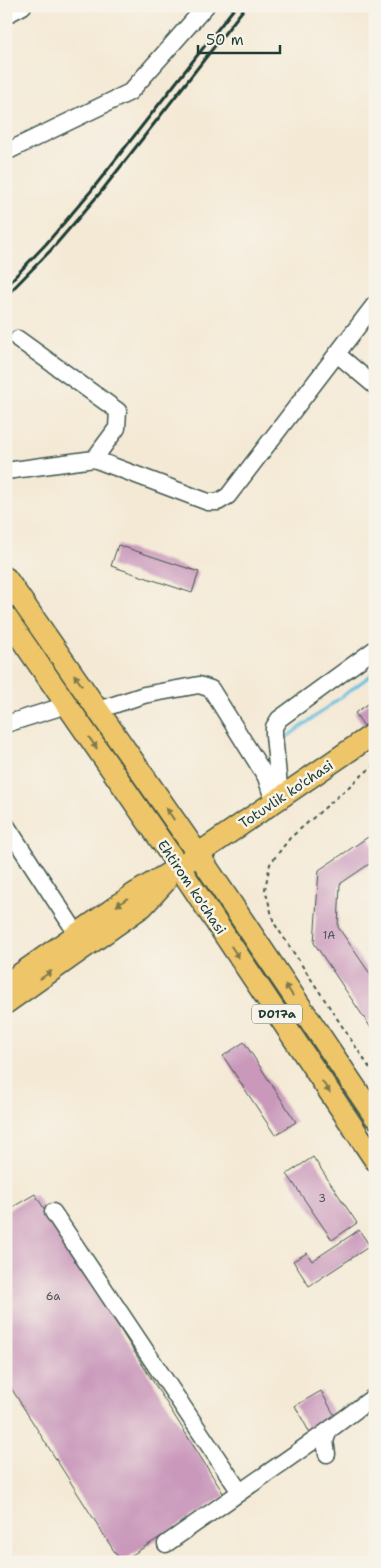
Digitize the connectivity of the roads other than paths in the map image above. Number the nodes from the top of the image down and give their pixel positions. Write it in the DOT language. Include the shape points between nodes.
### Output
graph roads {
  1 [pos="23,6"];
  2 [pos="206,6"];
  3 [pos="6,15"];
  4 [pos="6,152"];
  5 [pos="375,304"];
  6 [pos="18,339"];
  7 [pos="337,354"];
  8 [pos="375,386"];
  9 [pos="94,459"];
  10 [pos="6,471"];
  11 [pos="6,578"];
  12 [pos="6,617"];
  13 [pos="375,648"];
  14 [pos="67,705"];
  15 [pos="98,710"];
  16 [pos="6,724"];
  17 [pos="373,737"];
  18 [pos="277,799"];
  19 [pos="6,825"];
  20 [pos="198,854"];
  21 [pos="179,868"];
  22 [pos="77,934"];
  23 [pos="6,984"];
  24 [pos="6,1003"];
  25 [pos="375,1118"];
  26 [pos="375,1160"];
  27 [pos="54,1212"];
  28 [pos="375,1396"];
  29 [pos="329,1430"];
  30 [pos="327,1454"];
  31 [pos="240,1492"];
  32 [pos="166,1544"];
  1 -- 3 [label="street"];
  2 -- 4 [label="street" via="130,92"];
  5 -- 7 [label="street"];
  6 -- 9 [label="street" via="118,411 117,428"];
  7 -- 8 [label="street"];
  7 -- 9 [label="street" via="228,496 218,502 208,502"];
  9 -- 10 [label="street"];
  15 -- 11 [label="main road, Ehtirom ko'chasi / D017a, one-way"];
  12 -- 14 [label="main road, Ehtirom ko'chasi / D017a"];
  13 -- 18 [label="street" via="274,726"];
  14 -- 16 [label="street"];
  14 -- 21 [label="main road, Ehtirom ko'chasi / D017a, one-way"];
  15 -- 18 [label="street" via="144,695 199,685 211,689"];
  20 -- 15 [label="main road, Ehtirom ko'chasi / D017a, one-way"];
  17 -- 18 [label="main road, Totuvlik ko'chasi"];
  18 -- 20 [label="main road, Totuvlik ko'chasi"];
  19 -- 22 [label="street"];
  20 -- 21 [label="main road, Totuvlik ko'chasi"];
  25 -- 20 [label="main road, Ehtirom ko'chasi / D017a, one-way"];
  21 -- 22 [label="main road, one-way" via="134,894"];
  24 -- 21 [label="main road, one-way" via="143,906"];
  21 -- 26 [label="main road, Ehtirom ko'chasi / D017a, one-way"];
  22 -- 23 [label="main road"];
  27 -- 31 [label="street"];
  28 -- 29 [label="street"];
  29 -- 30 [label="street" via="325,1442"];
  29 -- 31 [label="street"];
  31 -- 32 [label="street"];
}
